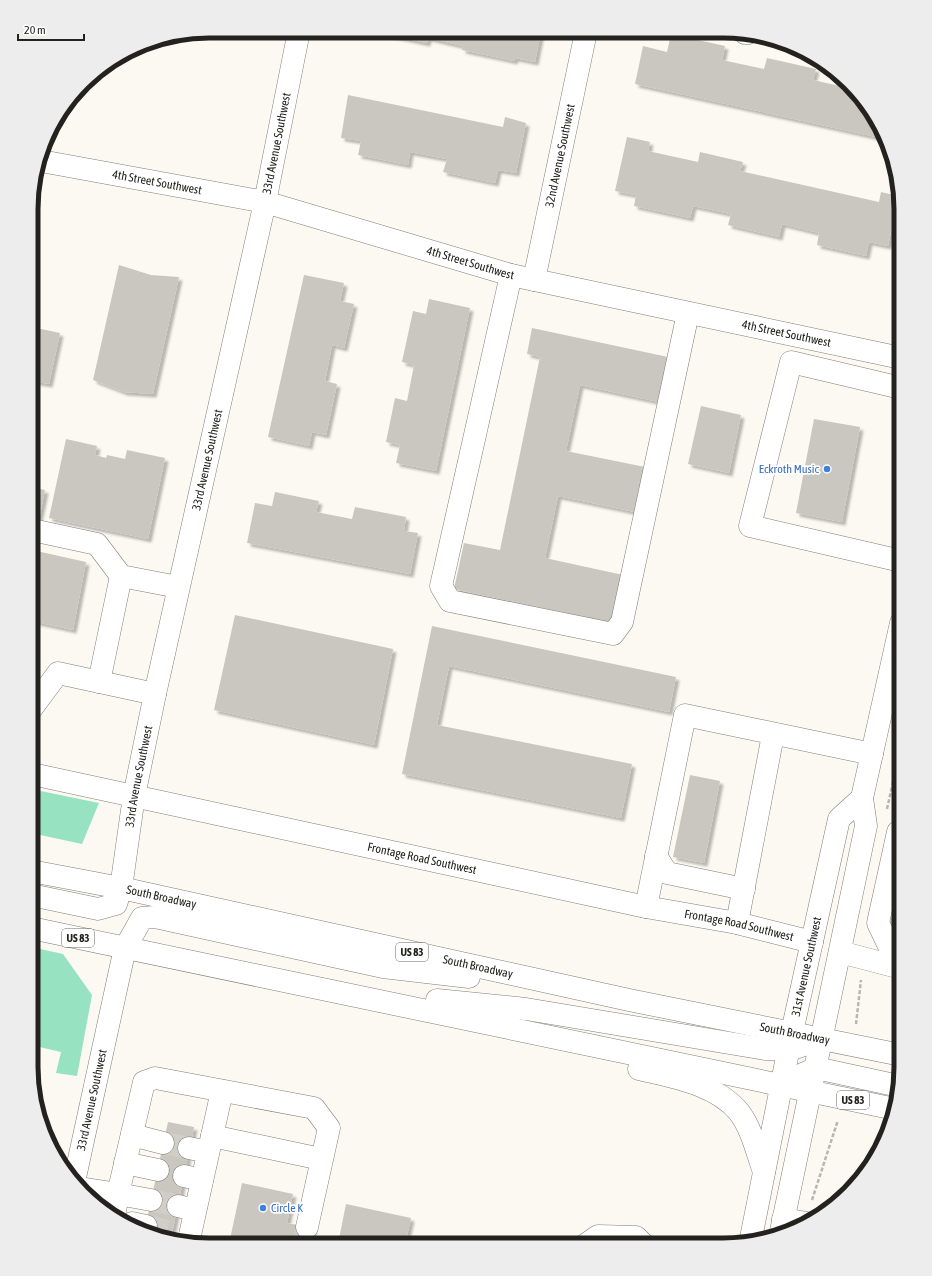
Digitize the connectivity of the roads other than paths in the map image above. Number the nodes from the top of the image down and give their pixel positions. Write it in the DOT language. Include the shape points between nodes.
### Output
graph roads {
  1 [pos="298,38"];
  2 [pos="585,38"];
  3 [pos="45,162"];
  4 [pos="265,202"];
  5 [pos="511,275"];
  6 [pos="534,280"];
  7 [pos="688,313"];
  8 [pos="894,357"];
  9 [pos="894,386"];
  10 [pos="38,531"];
  11 [pos="38,543"];
  12 [pos="97,544"];
  13 [pos="894,559"];
  14 [pos="121,576"];
  15 [pos="178,588"];
  16 [pos="894,655"];
  17 [pos="99,682"];
  18 [pos="155,694"];
  19 [pos="38,700"];
  20 [pos="773,735"];
  21 [pos="872,754"];
  22 [pos="38,775"];
  23 [pos="134,796"];
  24 [pos="862,798"];
  25 [pos="866,826"];
  26 [pos="894,832"];
  27 [pos="894,854"];
  28 [pos="656,856"];
  29 [pos="38,872"];
  30 [pos="121,888"];
  31 [pos="744,889"];
  32 [pos="38,897"];
  33 [pos="646,907"];
  34 [pos="737,923"];
  35 [pos="38,929"];
  36 [pos="812,942"];
  37 [pos="894,945"];
  38 [pos="125,948"];
  39 [pos="840,952"];
  40 [pos="894,966"];
  41 [pos="599,993"];
  42 [pos="370,998"];
  43 [pos="822,1038"];
  44 [pos="577,1041"];
  45 [pos="790,1041"];
  46 [pos="894,1053"];
  47 [pos="816,1068"];
  48 [pos="782,1084"];
  49 [pos="893,1085"];
  50 [pos="811,1090"];
  51 [pos="222,1091"];
  52 [pos="889,1108"];
  53 [pos="132,1135"];
  54 [pos="163,1143"];
  55 [pos="203,1145"];
  56 [pos="322,1159"];
  57 [pos="125,1163"];
  58 [pos="158,1170"];
  59 [pos="764,1172"];
  60 [pos="76,1174"];
  61 [pos="90,1190"];
  62 [pos="118,1194"];
  63 [pos="151,1200"];
  64 [pos="115,1210"];
  65 [pos="782,1225"];
  66 [pos="307,1227"];
  67 [pos="751,1236"];
  68 [pos="183,1237"];
  69 [pos="595,1238"];
  70 [pos="638,1238"];
  1 -- 4 [label="main road, 33rd Avenue Southwest"];
  2 -- 6 [label="main road, 32nd Avenue Southwest"];
  3 -- 4 [label="main road, 4th Street Southwest"];
  4 -- 5 [label="main road, 4th Street Southwest"];
  4 -- 15 [label="main road, 33rd Avenue Southwest"];
  5 -- 6 [label="main road, 4th Street Southwest"];
  5 -- 7 [label="main road" via="442,586 450,601 614,634 622,622"];
  6 -- 7 [label="main road, 4th Street Southwest"];
  7 -- 8 [label="main road, 4th Street Southwest"];
  9 -- 13 [label="main road" via="791,362 750,526"];
  10 -- 12 [label="main road"];
  11 -- 12 [label="main road" via="80,552"];
  12 -- 14 [label="main road"];
  14 -- 15 [label="main road"];
  14 -- 17 [label="main road"];
  15 -- 18 [label="main road, 33rd Avenue Southwest"];
  16 -- 21 [label="main road"];
  17 -- 18 [label="main road"];
  17 -- 19 [label="main road" via="58,673"];
  18 -- 23 [label="main road, 33rd Avenue Southwest"];
  20 -- 21 [label="main road"];
  20 -- 28 [label="main road" via="685,715"];
  20 -- 31 [label="main road"];
  21 -- 24 [label="main road"];
  22 -- 23 [label="main road, Frontage Road Southwest"];
  23 -- 30 [label="main road, 33rd Avenue Southwest"];
  23 -- 33 [label="main road, Frontage Road Southwest"];
  24 -- 25 [label="main road"];
  24 -- 36 [label="main road, 31st Avenue Southwest" via="839,819"];
  25 -- 26 [label="main road"];
  25 -- 39 [label="main road"];
  27 -- 37 [label="main road" via="878,923 888,944"];
  28 -- 31 [label="main road" via="667,873"];
  28 -- 33 [label="main road"];
  29 -- 30 [label="main road, South Broadway / US 83"];
  30 -- 32 [label="main road, 33rd Avenue Southwest" via="116,904 98,910"];
  30 -- 41 [label="main road, South Broadway / US 83"];
  31 -- 34 [label="main road"];
  33 -- 34 [label="main road, Frontage Road Southwest"];
  34 -- 36 [label="main road, Frontage Road Southwest"];
  35 -- 38 [label="main road, US 83"];
  36 -- 45 [label="main road, 31st Avenue Southwest"];
  38 -- 41 [label="main road, 33rd Avenue Southwest" via="142,918 155,917 383,967"];
  38 -- 42 [label="main road, US 83"];
  38 -- 60 [label="main road, 33rd Avenue Southwest"];
  39 -- 40 [label="main road"];
  39 -- 43 [label="main road"];
  41 -- 45 [label="main road, South Broadway / US 83"];
  42 -- 44 [label="main road, US 83"];
  42 -- 45 [label="main road" via="434,1000 526,1009 758,1047"];
  43 -- 45 [label="main road, South Broadway / US 83"];
  43 -- 46 [label="main road, South Broadway / US 83"];
  43 -- 47 [label="main road"];
  44 -- 48 [label="main road, US 83"];
  44 -- 59 [label="main road" via="604,1061 713,1091 739,1112 752,1137"];
  45 -- 48 [label="main road, 31st Avenue Southwest"];
  47 -- 48 [label="main road"];
  47 -- 49 [label="main road"];
  47 -- 50 [label="main road"];
  48 -- 50 [label="main road, US 83"];
  48 -- 59 [label="main road, 31st Avenue Southwest"];
  50 -- 52 [label="main road, US 83"];
  50 -- 65 [label="main road"];
  51 -- 53 [label="main road" via="155,1078 144,1082"];
  51 -- 55 [label="main road"];
  51 -- 56 [label="main road" via="314,1108 328,1128"];
  53 -- 54 [label="main road"];
  53 -- 57 [label="main road"];
  55 -- 56 [label="main road"];
  55 -- 68 [label="main road" via="186,1208"];
  56 -- 66 [label="main road"];
  57 -- 58 [label="main road"];
  57 -- 62 [label="main road"];
  59 -- 67 [label="main road, 31st Avenue Southwest"];
  61 -- 62 [label="main road"];
  62 -- 63 [label="main road"];
  62 -- 64 [label="main road"];
  69 -- 70 [label="main road"];
}
